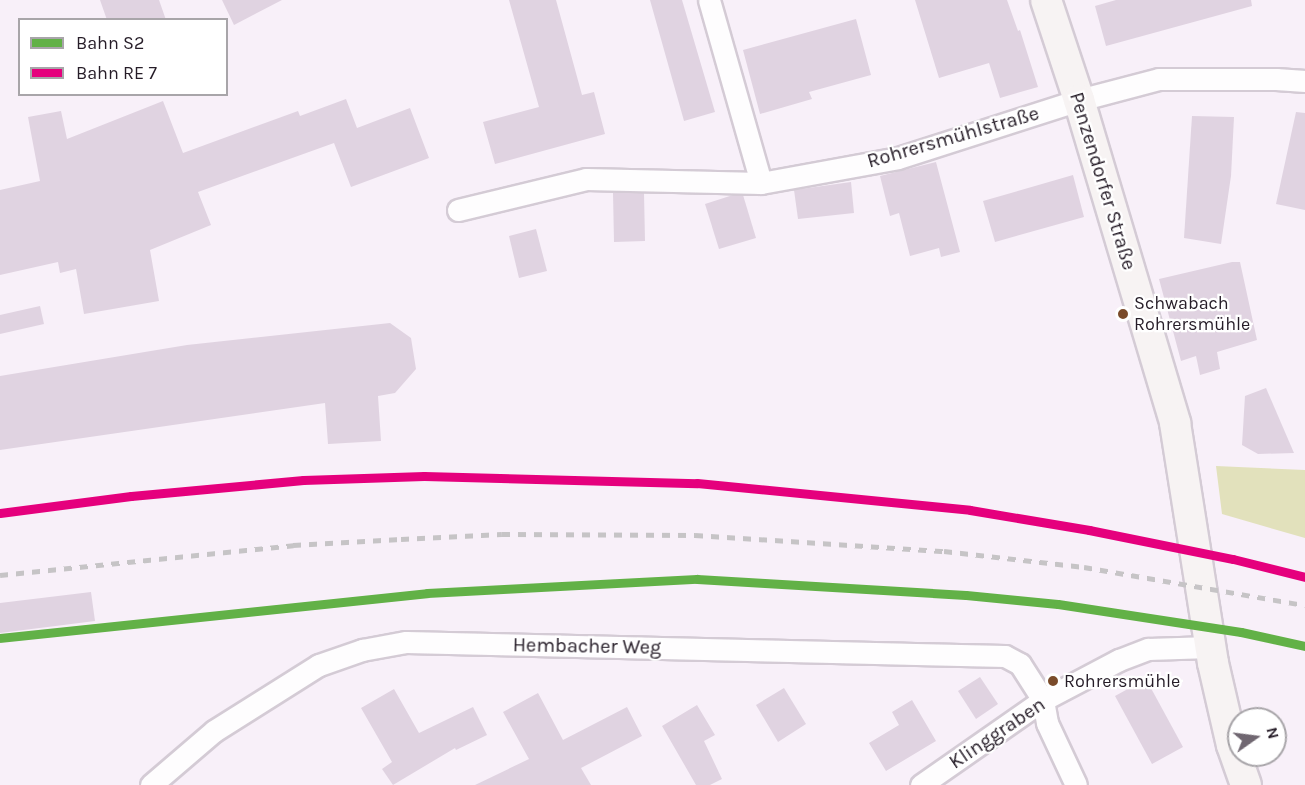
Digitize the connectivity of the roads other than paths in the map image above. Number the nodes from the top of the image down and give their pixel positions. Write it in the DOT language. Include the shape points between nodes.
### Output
graph roads {
  1 [pos="709,0"];
  2 [pos="1046,0"];
  3 [pos="1305,81"];
  4 [pos="1079,100"];
  5 [pos="760,183"];
  6 [pos="458,210"];
  7 [pos="1210,647"];
  8 [pos="1043,700"];
  9 [pos="151,785"];
  10 [pos="921,785"];
  11 [pos="1076,785"];
  12 [pos="1246,785"];
  1 -- 5 [label="street"];
  2 -- 4 [label="main road, Penzendorfer Straße"];
  3 -- 4 [label="street, Rohrersmühlstraße" via="1159,79"];
  4 -- 5 [label="street, Rohrersmühlstraße" via="898,158"];
  4 -- 7 [label="main road, Penzendorfer Straße" via="1176,423"];
  5 -- 6 [label="street, Rohrersmühlstraße" via="586,179"];
  7 -- 8 [label="street, Klinggraben" via="1148,649"];
  7 -- 12 [label="main road, Penzendorfer Straße" via="1232,745"];
  8 -- 9 [label="street, Hembacher Weg" via="1020,664 1005,656 406,642 362,650 319,666 214,731"];
  8 -- 10 [label="street, Klinggraben"];
  8 -- 11 [label="street, Hembacher Weg" via="1047,723"];
}
